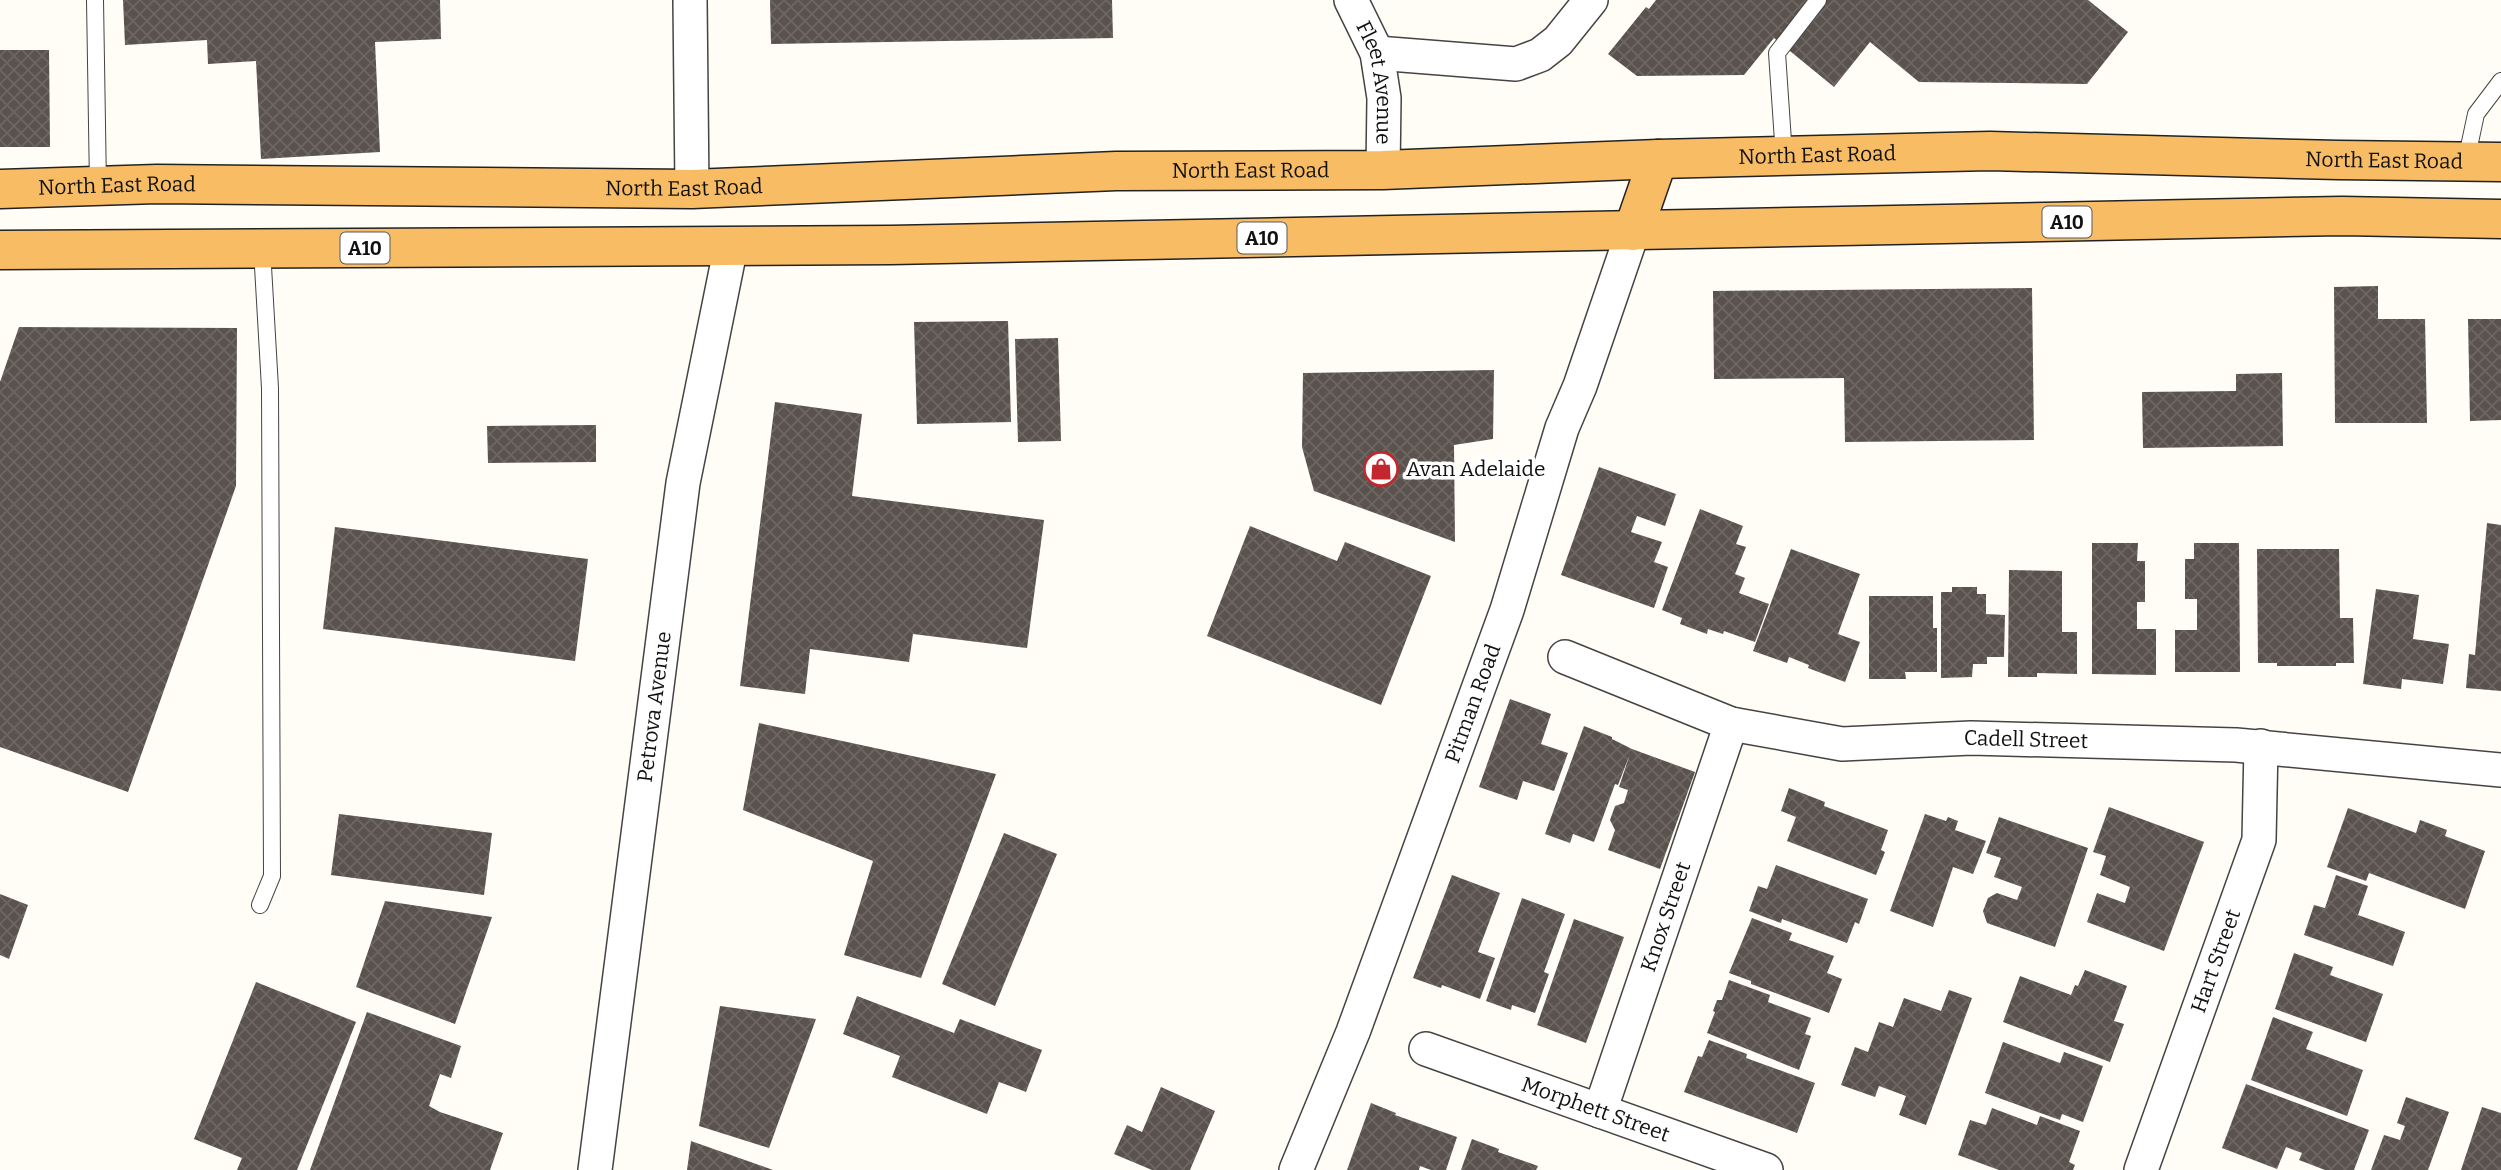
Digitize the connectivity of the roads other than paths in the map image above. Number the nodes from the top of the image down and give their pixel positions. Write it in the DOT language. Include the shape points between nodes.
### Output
graph roads {
  1 [pos="95,0"];
  2 [pos="690,0"];
  3 [pos="1351,0"];
  4 [pos="1591,0"];
  5 [pos="1818,0"];
  6 [pos="1377,53"];
  7 [pos="2501,81"];
  8 [pos="1784,156"];
  9 [pos="1658,159"];
  10 [pos="2484,162"];
  11 [pos="1382,170"];
  12 [pos="97,186"];
  13 [pos="692,188"];
  14 [pos="0,189"];
  15 [pos="2501,219"];
  16 [pos="1633,231"];
  17 [pos="731,246"];
  18 [pos="261,249"];
  19 [pos="0,250"];
  20 [pos="1565,657"];
  21 [pos="1731,724"];
  22 [pos="2261,746"];
  23 [pos="2501,770"];
  24 [pos="260,905"];
  25 [pos="1426,1049"];
  26 [pos="1600,1111"];
  27 [pos="595,1170"];
  28 [pos="1296,1170"];
  29 [pos="1766,1170"];
  30 [pos="2141,1170"];
  1 -- 12 [label="lane"];
  2 -- 13 [label="street"];
  3 -- 6 [label="street, Fleet Avenue"];
  4 -- 6 [label="street" via="1558,41 1540,55 1516,64"];
  5 -- 8 [label="lane" via="1777,53"];
  6 -- 11 [label="street, Fleet Avenue" via="1384,99"];
  7 -- 10 [label="lane" via="2476,114"];
  8 -- 9 [label="highway, North East Road"];
  8 -- 10 [label="highway, North East Road" via="1990,151"];
  9 -- 11 [label="highway, North East Road"];
  9 -- 16 [label="highway"];
  11 -- 13 [label="highway, North East Road" via="1116,172"];
  12 -- 13 [label="highway, North East Road"];
  12 -- 14 [label="highway, North East Road"];
  13 -- 17 [label="highway"];
  15 -- 16 [label="highway, A10" via="2342,216"];
  16 -- 17 [label="highway, A10"];
  16 -- 28 [label="street, Pitman Road" via="1562,428 1502,622 1353,1032"];
  17 -- 18 [label="highway, A10"];
  17 -- 27 [label="street, Petrova Avenue" via="683,483"];
  18 -- 19 [label="highway, A10"];
  18 -- 24 [label="lane" via="270,388 272,876"];
  20 -- 21 [label="street, Cadell Street"];
  21 -- 22 [label="street, Cadell Street" via="1842,744 1971,738"];
  21 -- 26 [label="street, Knox Street"];
  22 -- 23 [label="street, Cadell Street"];
  22 -- 30 [label="street, Hart Street" via="2259,840"];
  25 -- 26 [label="street, Morphett Street"];
  26 -- 29 [label="street, Morphett Street"];
}
